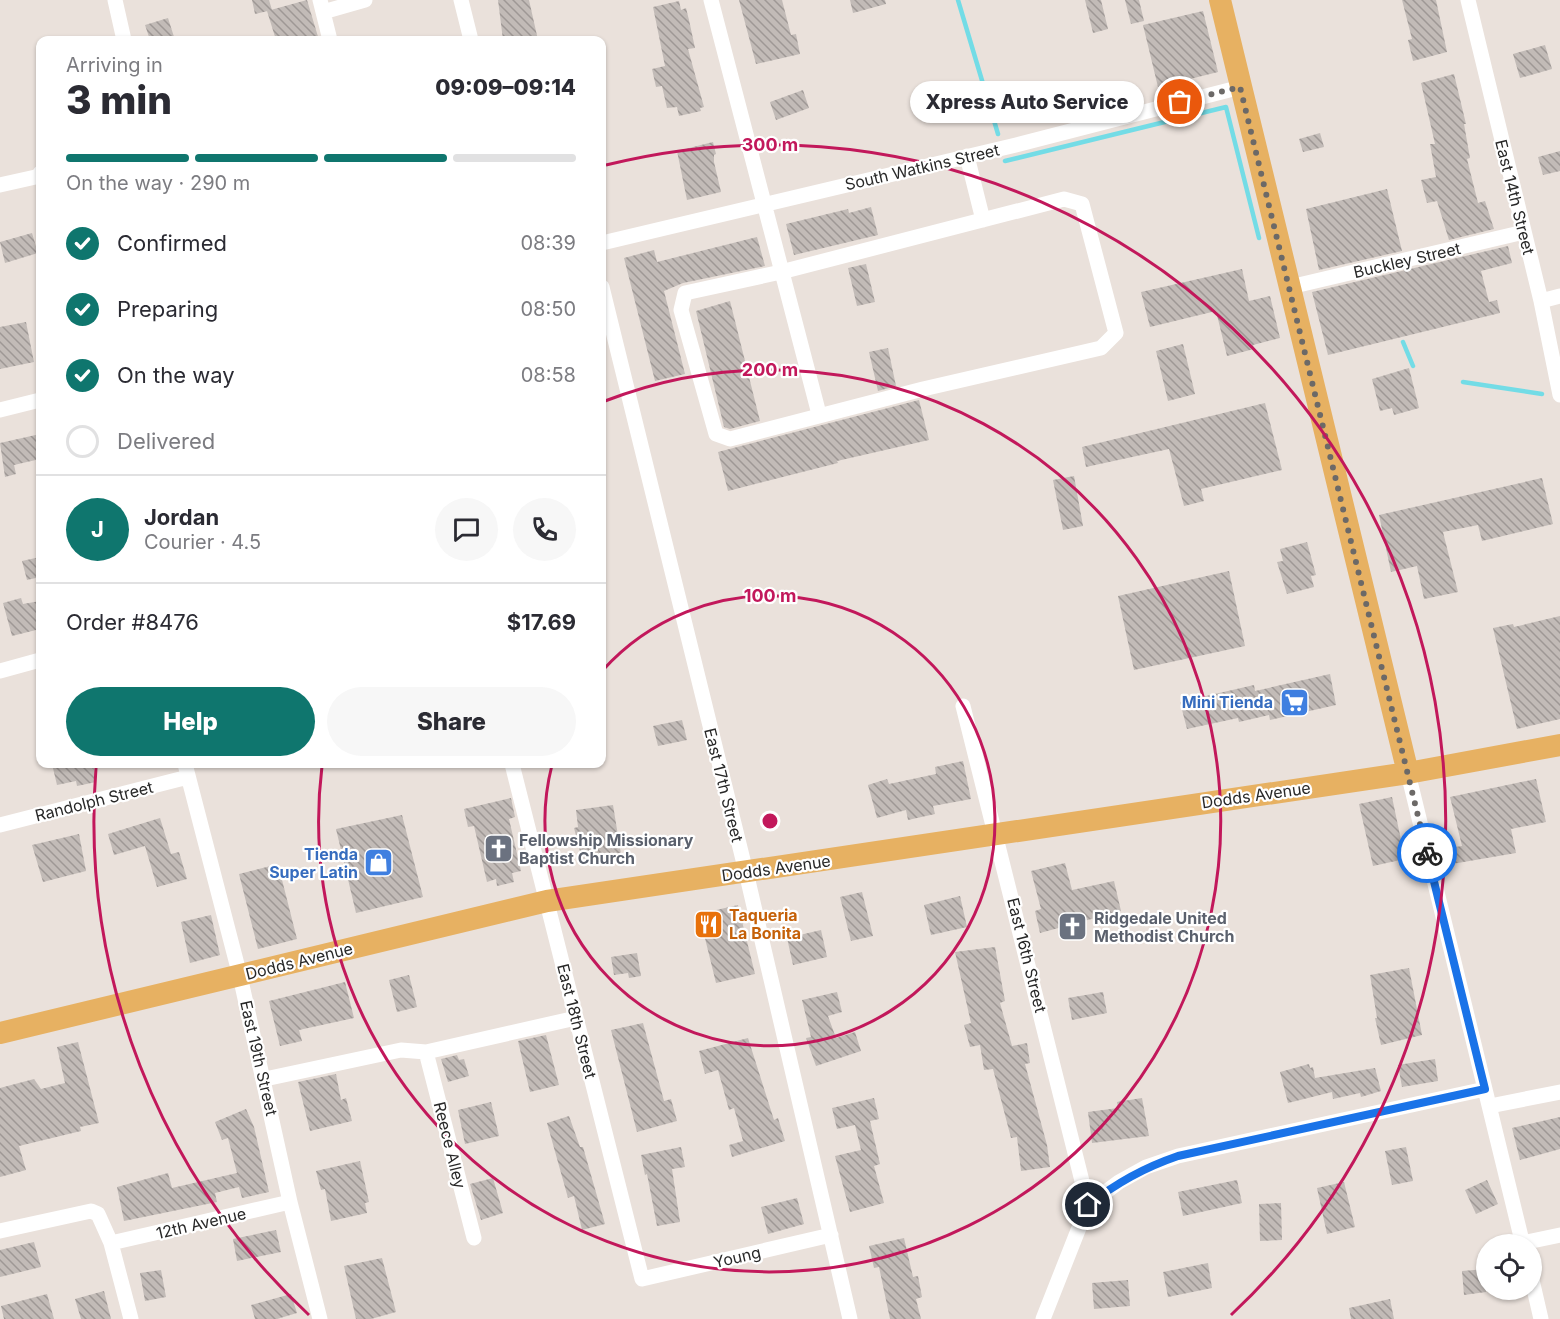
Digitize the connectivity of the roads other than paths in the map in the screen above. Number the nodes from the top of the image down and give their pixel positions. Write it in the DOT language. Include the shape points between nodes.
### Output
graph roads {
  1 [pos="115,0"];
  2 [pos="365,0"];
  3 [pos="461,0"];
  4 [pos="711,0"];
  5 [pos="1220,0"];
  6 [pos="1468,0"];
  7 [pos="321,6"];
  8 [pos="123,36"];
  9 [pos="329,36"];
  10 [pos="470,36"];
  11 [pos="1240,87"];
  12 [pos="967,156"];
  13 [pos="36,176"];
  14 [pos="0,186"];
  15 [pos="765,204"];
  16 [pos="983,220"];
  17 [pos="1524,232"];
  18 [pos="606,242"];
  19 [pos="781,272"];
  20 [pos="1290,287"];
  21 [pos="1560,296"];
  22 [pos="1541,301"];
  23 [pos="606,303"];
  24 [pos="1555,343"];
  25 [pos="1560,395"];
  26 [pos="36,401"];
  27 [pos="0,410"];
  28 [pos="819,414"];
  29 [pos="36,661"];
  30 [pos="0,671"];
  31 [pos="963,706"];
  32 [pos="1560,745"];
  33 [pos="513,768"];
  34 [pos="186,770"];
  35 [pos="1408,773"];
  36 [pos="0,825"];
  37 [pos="997,835"];
  38 [pos="746,872"];
  39 [pos="547,901"];
  40 [pos="240,976"];
  41 [pos="576,1018"];
  42 [pos="0,1033"];
  43 [pos="426,1052"];
  44 [pos="265,1079"];
  45 [pos="1485,1089"];
  46 [pos="1560,1092"];
  47 [pos="1490,1106"];
  48 [pos="290,1202"];
  49 [pos="1088,1205"];
  50 [pos="0,1231"];
  51 [pos="1520,1234"];
  52 [pos="831,1235"];
  53 [pos="1560,1235"];
  54 [pos="474,1238"];
  55 [pos="1542,1239"];
  56 [pos="111,1243"];
  57 [pos="642,1279"];
  58 [pos="1537,1300"];
  59 [pos="131,1319"];
  60 [pos="320,1319"];
  61 [pos="850,1319"];
  62 [pos="1043,1319"];
  63 [pos="1541,1319"];
  1 -- 8 [label="street"];
  2 -- 7 [label="street"];
  3 -- 10 [label="street"];
  4 -- 15 [label="street"];
  5 -- 11 [label="main road"];
  6 -- 17 [label="street, East 14th Street"];
  7 -- 9 [label="street"];
  11 -- 12 [label="street, South Watkins Street"];
  11 -- 20 [label="main road"];
  12 -- 15 [label="street, South Watkins Street"];
  12 -- 16 [label="street"];
  13 -- 14 [label="street"];
  15 -- 18 [label="street, South Watkins Street"];
  15 -- 19 [label="street"];
  16 -- 19 [label="street"];
  16 -- 28 [label="street" via="1064,199 1082,204 1116,333 1101,348"];
  17 -- 20 [label="street, Buckley Street"];
  17 -- 22 [label="street, East 14th Street"];
  19 -- 28 [label="street"];
  19 -- 28 [label="street" via="685,293 681,310 716,434 730,438"];
  20 -- 35 [label="main road"];
  21 -- 22 [label="street"];
  22 -- 24 [label="street, East 14th Street"];
  23 -- 38 [label="street, East 17th Street"];
  24 -- 25 [label="street, East 14th Street"];
  26 -- 27 [label="street"];
  29 -- 30 [label="street"];
  31 -- 37 [label="street, East 16th Street"];
  32 -- 35 [label="main road, Dodds Avenue"];
  33 -- 39 [label="street, East 18th Street"];
  34 -- 36 [label="street, Randolph Street"];
  34 -- 40 [label="street, East 19th Street"];
  35 -- 37 [label="main road, Dodds Avenue"];
  35 -- 45 [label="street"];
  37 -- 38 [label="main road, Dodds Avenue"];
  37 -- 49 [label="street, East 16th Street"];
  38 -- 39 [label="main road, Dodds Avenue"];
  38 -- 52 [label="street, East 17th Street"];
  39 -- 40 [label="main road, Dodds Avenue"];
  39 -- 41 [label="street, East 18th Street"];
  40 -- 42 [label="main road, Dodds Avenue"];
  40 -- 44 [label="street, East 19th Street"];
  41 -- 43 [label="street"];
  41 -- 57 [label="street, East 18th Street"];
  43 -- 44 [label="street" via="392,1051"];
  43 -- 54 [label="street, Reece Alley"];
  44 -- 48 [label="street, East 19th Street"];
  45 -- 47 [label="street"];
  45 -- 49 [label="street" via="1178,1156 1146,1167"];
  46 -- 47 [label="street"];
  47 -- 51 [label="street"];
  48 -- 56 [label="street, 12th Avenue"];
  48 -- 60 [label="street, East 19th Street"];
  49 -- 62 [label="street"];
  50 -- 56 [label="street" via="91,1211 104,1223"];
  52 -- 57 [label="street, Young"];
  52 -- 61 [label="street, East 17th Street"];
  53 -- 55 [label="street"];
  56 -- 59 [label="street"];
  58 -- 63 [label="street"];
}
